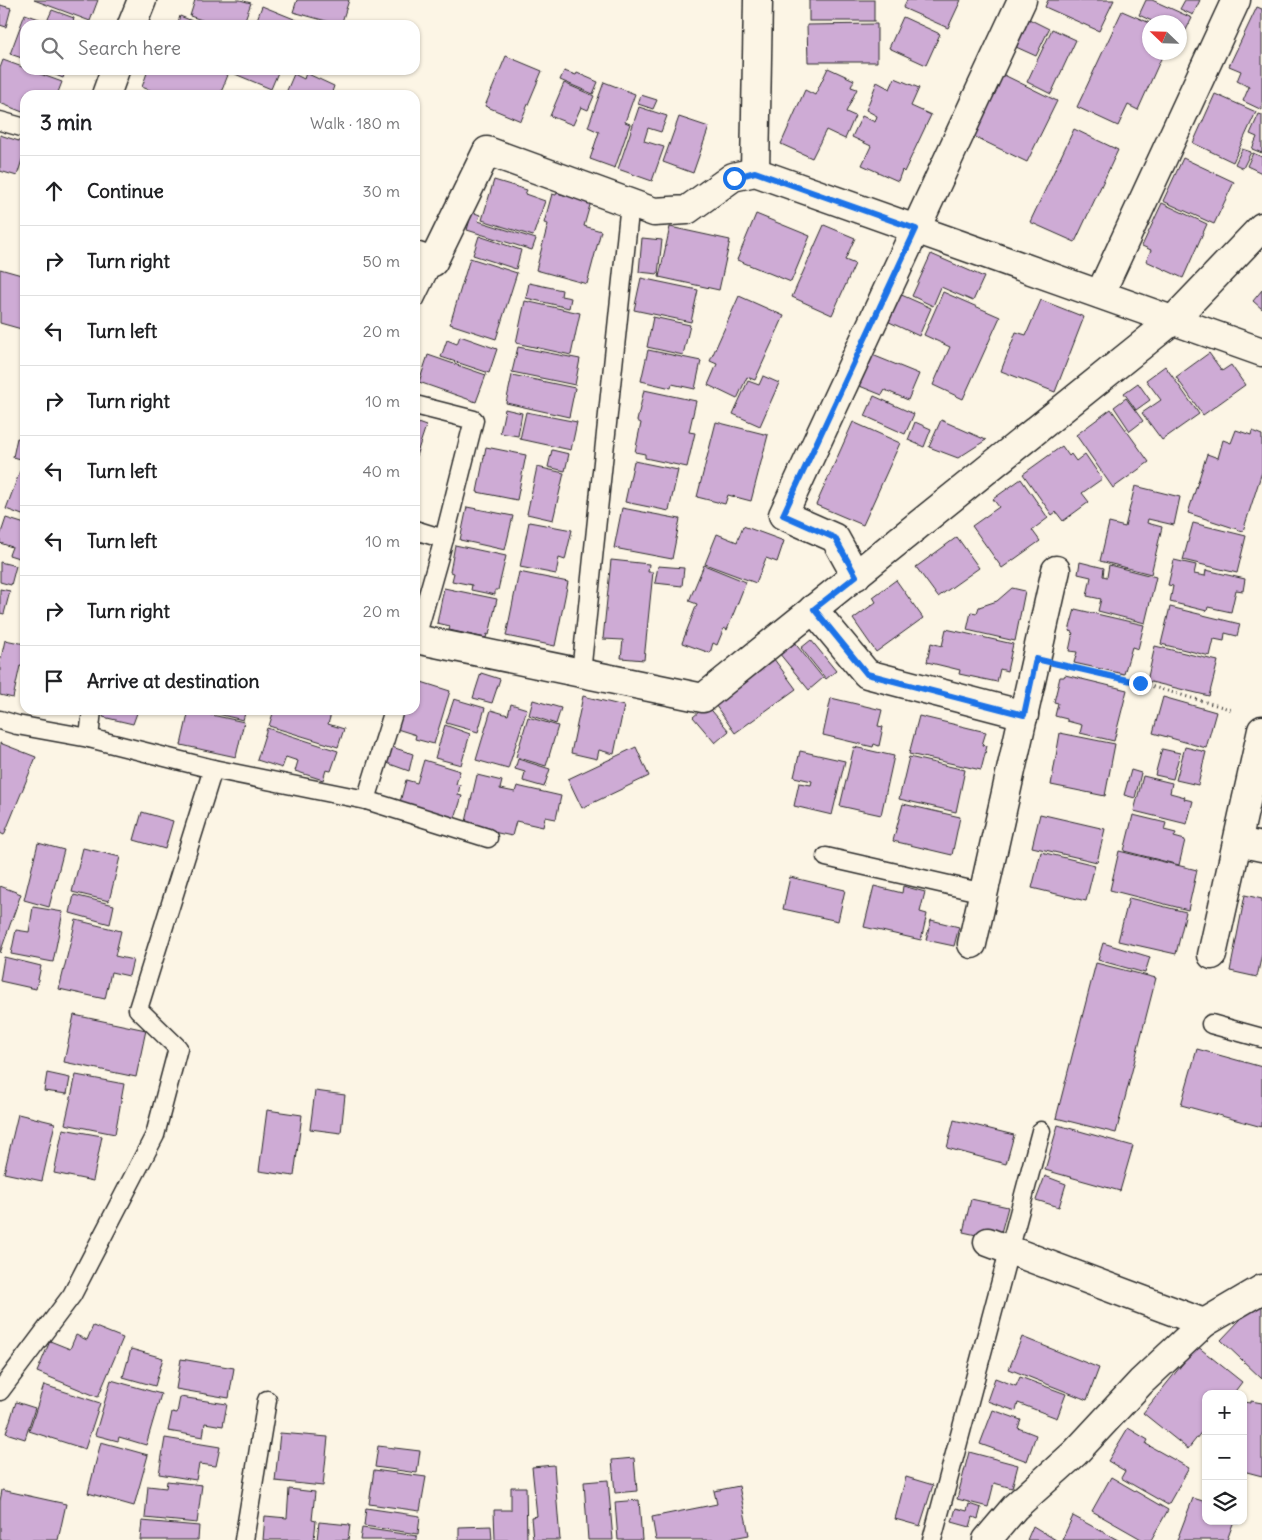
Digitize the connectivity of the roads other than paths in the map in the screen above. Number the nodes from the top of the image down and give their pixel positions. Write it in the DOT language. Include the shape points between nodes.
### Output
graph roads {
  1 [pos="142,0"];
  2 [pos="758,0"];
  3 [pos="1022,0"];
  4 [pos="1236,0"];
  5 [pos="134,20"];
  6 [pos="113,75"];
  7 [pos="108,90"];
  8 [pos="0,121"];
  9 [pos="20,127"];
  10 [pos="755,172"];
  11 [pos="630,204"];
  12 [pos="1262,227"];
  13 [pos="916,229"];
  14 [pos="424,259"];
  15 [pos="420,277"];
  16 [pos="1100,294"];
  17 [pos="1173,320"];
  18 [pos="1262,352"];
  19 [pos="420,406"];
  20 [pos="420,532"];
  21 [pos="444,539"];
  22 [pos="1056,570"];
  23 [pos="856,576"];
  24 [pos="814,609"];
  25 [pos="420,623"];
  26 [pos="420,641"];
  27 [pos="581,673"];
  28 [pos="91,715"];
  29 [pos="392,715"];
  30 [pos="1024,715"];
  31 [pos="0,720"];
  32 [pos="1262,730"];
  33 [pos="89,738"];
  34 [pos="213,769"];
  35 [pos="366,800"];
  36 [pos="488,838"];
  37 [pos="1250,844"];
  38 [pos="826,857"];
  39 [pos="984,893"];
  40 [pos="972,944"];
  41 [pos="1212,955"];
  42 [pos="1211,1024"];
  43 [pos="1262,1038"];
  44 [pos="1041,1130"];
  45 [pos="998,1246"];
  46 [pos="1262,1288"];
  47 [pos="1204,1323"];
  48 [pos="0,1391"];
  49 [pos="266,1400"];
  50 [pos="244,1540"];
  51 [pos="932,1540"];
  52 [pos="987,1540"];
  1 -- 5 [label="street"];
  2 -- 10 [label="street"];
  3 -- 13 [label="street"];
  4 -- 16 [label="street"];
  6 -- 7 [label="street"];
  8 -- 9 [label="lane"];
  10 -- 11 [label="street" via="734,178 687,210 654,212"];
  10 -- 13 [label="street"];
  11 -- 14 [label="street" via="486,151"];
  11 -- 27 [label="lane"];
  12 -- 17 [label="street"];
  13 -- 16 [label="street"];
  13 -- 23 [label="street" via="783,515 835,538"];
  14 -- 15 [label="lane"];
  16 -- 17 [label="street"];
  17 -- 18 [label="street"];
  17 -- 23 [label="street"];
  19 -- 21 [label="lane" via="474,420"];
  20 -- 21 [label="lane"];
  21 -- 25 [label="lane"];
  22 -- 30 [label="street"];
  23 -- 24 [label="street"];
  24 -- 27 [label="street" via="703,698"];
  24 -- 30 [label="street" via="867,674"];
  26 -- 27 [label="street"];
  28 -- 33 [label="lane"];
  29 -- 35 [label="lane"];
  30 -- 39 [label="street"];
  31 -- 33 [label="lane"];
  32 -- 37 [label="street"];
  33 -- 34 [label="lane"];
  34 -- 35 [label="lane"];
  34 -- 48 [label="lane" via="138,1009 178,1048 155,1135 72,1295"];
  35 -- 36 [label="lane"];
  37 -- 41 [label="street"];
  38 -- 39 [label="lane"];
  39 -- 40 [label="street"];
  42 -- 43 [label="lane"];
  44 -- 45 [label="lane"];
  45 -- 47 [label="street"];
  45 -- 51 [label="lane"];
  46 -- 47 [label="street"];
  47 -- 52 [label="street" via="1141,1382 1076,1453 1015,1506"];
  49 -- 50 [label="lane"];
}
